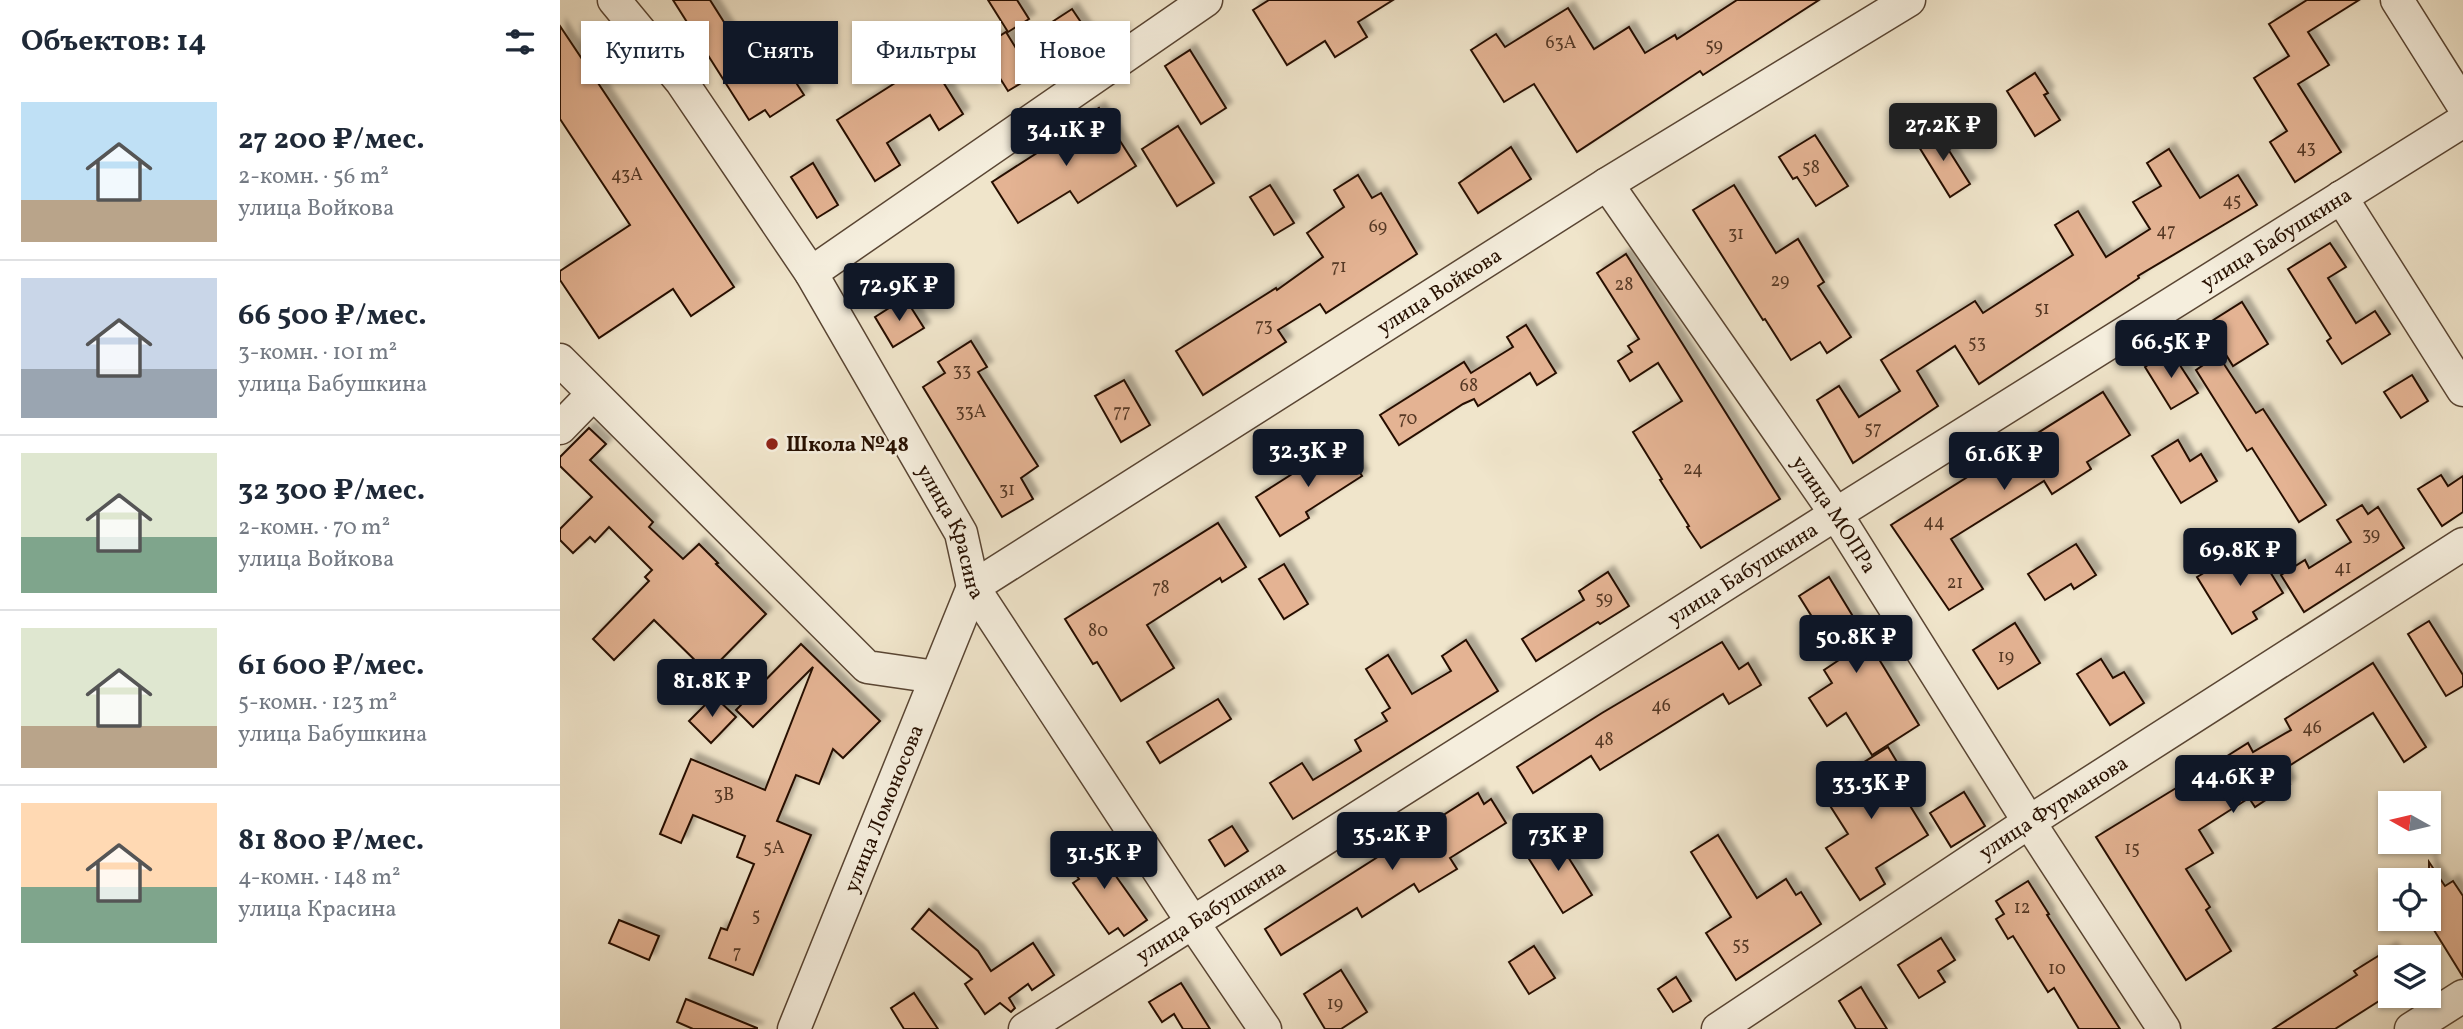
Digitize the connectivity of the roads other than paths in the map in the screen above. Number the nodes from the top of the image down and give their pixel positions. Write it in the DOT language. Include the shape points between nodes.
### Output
graph roads {
  1 [pos="614,0"];
  2 [pos="1206,0"];
  3 [pos="1909,0"];
  4 [pos="2397,0"];
  5 [pos="2463,104"];
  6 [pos="2463,121"];
  7 [pos="1607,184"];
  8 [pos="2341,197"];
  9 [pos="811,273"];
  10 [pos="560,360"];
  11 [pos="2463,390"];
  12 [pos="593,394"];
  13 [pos="560,428"];
  14 [pos="1836,514"];
  15 [pos="2463,544"];
  16 [pos="973,587"];
  17 [pos="936,677"];
  18 [pos="2029,822"];
  19 [pos="1193,923"];
  20 [pos="2463,996"];
  21 [pos="794,1029"];
  22 [pos="1025,1029"];
  23 [pos="1265,1029"];
  24 [pos="1718,1029"];
  25 [pos="2164,1029"];
  26 [pos="2411,1029"];
  1 -- 9 [label="street, улица Красина" via="681,81"];
  2 -- 9 [label="street"];
  3 -- 7 [label="street, улица Войкова"];
  4 -- 5 [label="street"];
  6 -- 8 [label="street, улица Бабушкина"];
  7 -- 14 [label="street, улица МОПРа"];
  7 -- 16 [label="street, улица Войкова"];
  8 -- 11 [label="street"];
  8 -- 14 [label="street, улица Бабушкина"];
  9 -- 16 [label="street, улица Красина" via="961,533"];
  10 -- 12 [label="street"];
  12 -- 13 [label="street"];
  12 -- 17 [label="street" via="867,667"];
  14 -- 18 [label="street, улица МОПРа"];
  14 -- 19 [label="street, улица Бабушкина"];
  15 -- 18 [label="street, улица Фурманова"];
  16 -- 17 [label="street, улица Ломоносова"];
  16 -- 19 [label="street, улица Красина"];
  17 -- 21 [label="street, улица Ломоносова"];
  18 -- 24 [label="street, улица Фурманова"];
  18 -- 25 [label="street, улица МОПРа"];
  19 -- 22 [label="street, улица Бабушкина"];
  19 -- 23 [label="street, улица Красина"];
  20 -- 26 [label="street"];
}
